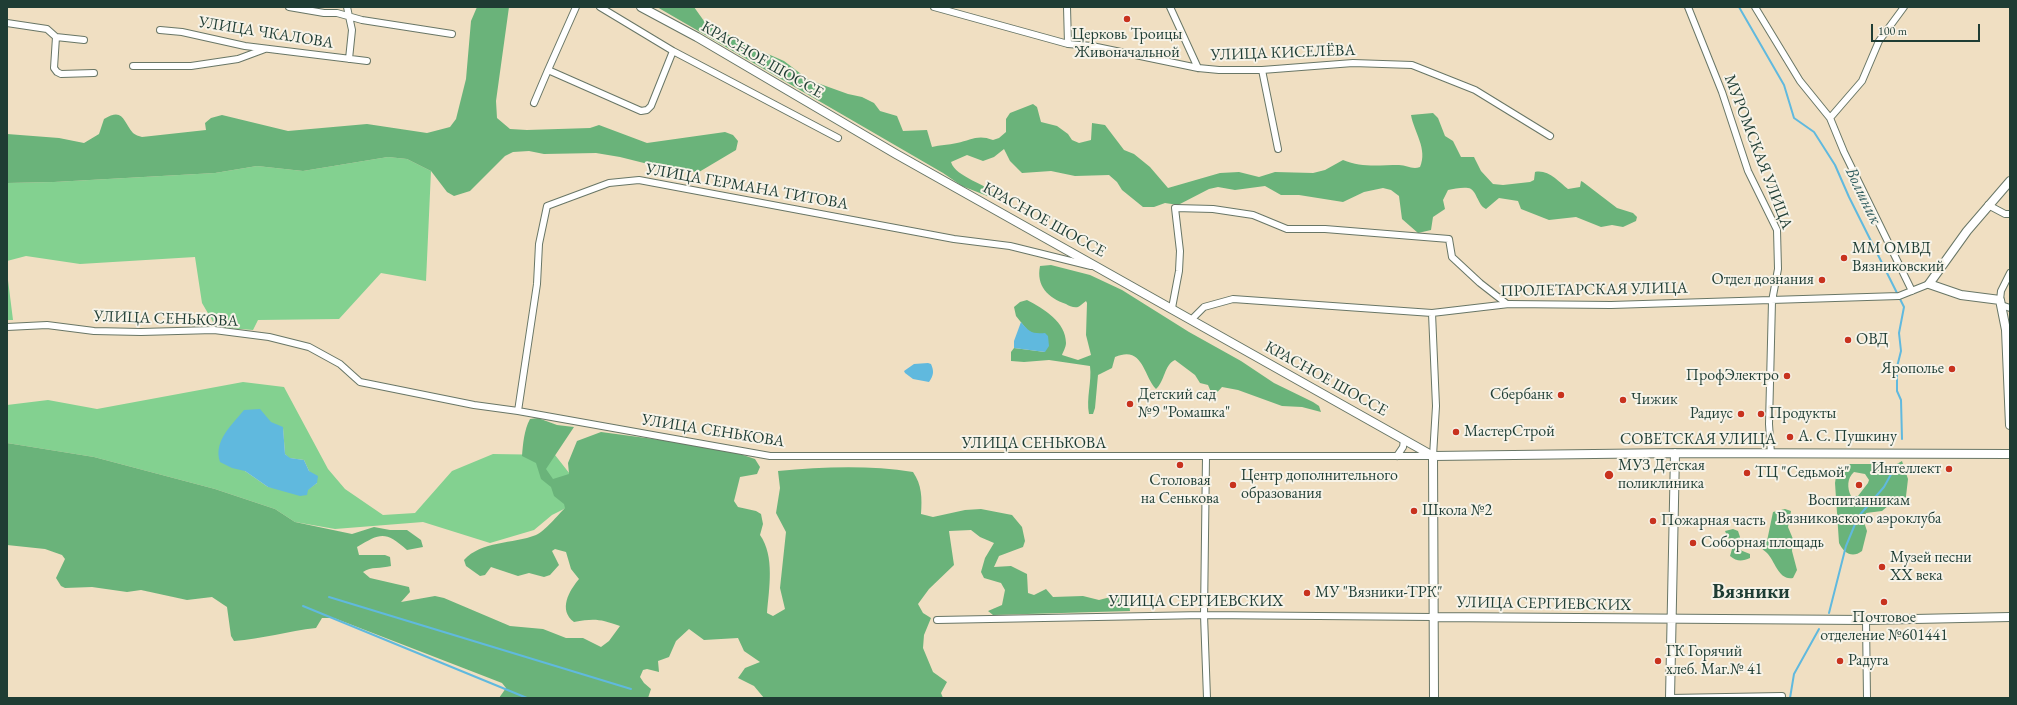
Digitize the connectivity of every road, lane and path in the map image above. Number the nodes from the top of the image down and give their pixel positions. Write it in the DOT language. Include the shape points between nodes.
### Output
graph roads {
  1 [pos="289,7"];
  2 [pos="347,7"];
  3 [pos="576,7"];
  4 [pos="600,7"];
  5 [pos="641,7"];
  6 [pos="934,7"];
  7 [pos="1067,7"];
  8 [pos="1170,7"];
  9 [pos="1688,7"];
  10 [pos="1755,7"];
  11 [pos="1904,7"];
  12 [pos="349,15"];
  13 [pos="7,22"];
  14 [pos="160,30"];
  15 [pos="452,34"];
  16 [pos="56,37"];
  17 [pos="84,40"];
  18 [pos="1068,44"];
  19 [pos="267,48"];
  20 [pos="673,52"];
  21 [pos="349,59"];
  22 [pos="367,61"];
  23 [pos="133,66"];
  24 [pos="1198,68"];
  25 [pos="548,70"];
  26 [pos="1262,70"];
  27 [pos="94,73"];
  28 [pos="534,103"];
  29 [pos="1830,118"];
  30 [pos="1550,136"];
  31 [pos="838,138"];
  32 [pos="1278,149"];
  33 [pos="2010,181"];
  34 [pos="1988,205"];
  35 [pos="2010,214"];
  36 [pos="1101,268"];
  37 [pos="2010,273"];
  38 [pos="1929,284"];
  39 [pos="1912,291"];
  40 [pos="1772,301"];
  41 [pos="2000,303"];
  42 [pos="1507,304"];
  43 [pos="1172,308"];
  44 [pos="2010,308"];
  45 [pos="1432,313"];
  46 [pos="1192,319"];
  47 [pos="7,327"];
  48 [pos="2008,328"];
  49 [pos="518,411"];
  50 [pos="2010,425"];
  51 [pos="1404,440"];
  52 [pos="1675,453"];
  53 [pos="1771,454"];
  54 [pos="2010,454"];
  55 [pos="1397,456"];
  56 [pos="1433,456"];
  57 [pos="1206,457"];
  58 [pos="1204,615"];
  59 [pos="1433,617"];
  60 [pos="2010,617"];
  61 [pos="1672,619"];
  62 [pos="937,620"];
  63 [pos="1866,620"];
  64 [pos="1782,696"];
  65 [pos="1207,698"];
  66 [pos="1434,698"];
  67 [pos="1670,698"];
  68 [pos="1867,698"];
  1 -- 12 [label="street"];
  2 -- 12 [label="street"];
  3 -- 25 [label="street"];
  4 -- 20 [label="street"];
  5 -- 36 [label="main road, КРАСНОЕ ШОССЕ" via="896,154"];
  6 -- 18 [label="street, УЛИЦА КИСЕЛЁВА"];
  7 -- 18 [label="street"];
  8 -- 24 [label="street"];
  9 -- 40 [label="street, МУРОМСКАЯ УЛИЦА" via="1722,92 1748,171 1778,230 1778,269"];
  10 -- 29 [label="street" via="1800,81"];
  11 -- 29 [label="street" via="1879,41 1862,81"];
  12 -- 15 [label="street" via="362,20"];
  12 -- 21 [label="street" via="352,30"];
  13 -- 16 [label="street" via="47,29"];
  14 -- 19 [label="street, УЛИЦА ЧКАЛОВА"];
  16 -- 17 [label="street"];
  16 -- 27 [label="street" via="54,68 57,72"];
  18 -- 24 [label="street, УЛИЦА КИСЕЛЁВА" via="1092,46"];
  19 -- 21 [label="street, УЛИЦА ЧКАЛОВА"];
  19 -- 23 [label="street" via="238,59 191,66"];
  20 -- 25 [label="street" via="651,106 647,110 640,111"];
  20 -- 31 [label="street"];
  21 -- 22 [label="street, УЛИЦА ЧКАЛОВА"];
  24 -- 26 [label="street, УЛИЦА КИСЕЛЁВА"];
  25 -- 28 [label="street"];
  26 -- 30 [label="street, УЛИЦА КИСЕЛЁВА" via="1353,63 1412,66 1475,90"];
  26 -- 32 [label="street"];
  29 -- 39 [label="street"];
  33 -- 34 [label="main road"];
  34 -- 35 [label="street"];
  34 -- 38 [label="main road"];
  36 -- 43 [label="main road, КРАСНОЕ ШОССЕ"];
  36 -- 49 [label="street, УЛИЦА ГЕРМАНА ТИТОВА" via="1010,246 954,239 638,180 609,183 547,206 539,244 537,284"];
  37 -- 41 [label="street" via="2001,291"];
  38 -- 39 [label="street, ПРОЛЕТАРСКАЯ УЛИЦА"];
  38 -- 41 [label="main road" via="1961,295"];
  39 -- 40 [label="street, ПРОЛЕТАРСКАЯ УЛИЦА" via="1899,296"];
  40 -- 42 [label="street, ПРОЛЕТАРСКАЯ УЛИЦА" via="1611,305"];
  40 -- 53 [label="street, МУРОМСКАЯ УЛИЦА" via="1769,424"];
  41 -- 44 [label="street"];
  41 -- 48 [label="main road"];
  42 -- 43 [label="street" via="1452,257 1449,239 1325,229 1287,229 1253,215 1175,208 1180,251"];
  42 -- 45 [label="street, ПРОЛЕТАРСКАЯ УЛИЦА"];
  43 -- 46 [label="main road, КРАСНОЕ ШОССЕ"];
  45 -- 46 [label="street, ПРОЛЕТАРСКАЯ УЛИЦА" via="1233,299 1204,307"];
  45 -- 56 [label="street" via="1436,406"];
  46 -- 51 [label="main road, КРАСНОЕ ШОССЕ"];
  47 -- 49 [label="street, УЛИЦА СЕНЬКОВА" via="47,325 94,331 141,332 214,330 269,337 310,347 340,364 360,382 474,405"];
  48 -- 50 [label="main road"];
  49 -- 57 [label="street, УЛИЦА СЕНЬКОВА" via="770,456"];
  51 -- 55 [label="street"];
  51 -- 56 [label="main road, КРАСНОЕ ШОССЕ"];
  52 -- 53 [label="main road, СОВЕТСКАЯ УЛИЦА"];
  52 -- 56 [label="main road, СОВЕТСКАЯ УЛИЦА"];
  52 -- 61 [label="main road"];
  53 -- 54 [label="main road, СОВЕТСКАЯ УЛИЦА"];
  55 -- 56 [label="street, УЛИЦА СЕНЬКОВА"];
  55 -- 57 [label="street, УЛИЦА СЕНЬКОВА"];
  56 -- 59 [label="main road"];
  57 -- 58 [label="street"];
  58 -- 59 [label="street, УЛИЦА СЕРГИЕВСКИХ"];
  58 -- 62 [label="street, УЛИЦА СЕРГИЕВСКИХ"];
  58 -- 65 [label="street"];
  59 -- 61 [label="main road, УЛИЦА СЕРГИЕВСКИХ"];
  59 -- 66 [label="main road"];
  60 -- 63 [label="main road, УЛИЦА СЕРГИЕВСКИХ"];
  61 -- 63 [label="main road, УЛИЦА СЕРГИЕВСКИХ"];
  61 -- 67 [label="main road"];
  63 -- 68 [label="street"];
  64 -- 67 [label="street"];
}
